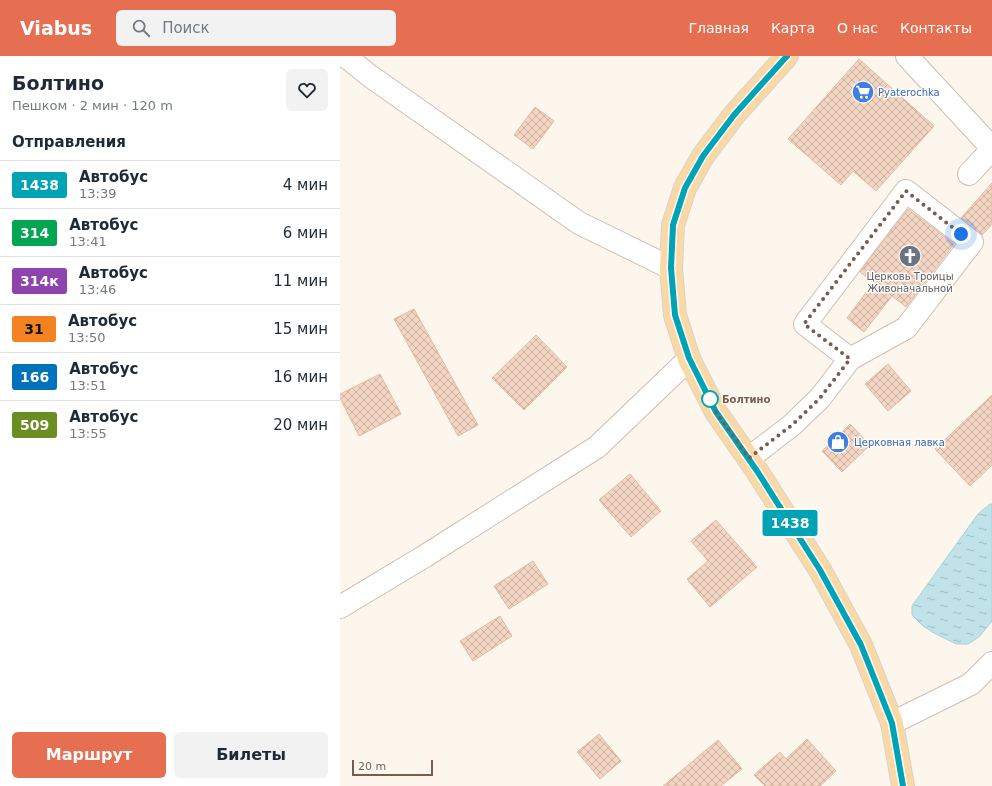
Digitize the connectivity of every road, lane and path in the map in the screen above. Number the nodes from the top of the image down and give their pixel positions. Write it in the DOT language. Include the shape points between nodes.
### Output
graph roads {
  1 [pos="345,56"];
  2 [pos="787,56"];
  3 [pos="907,56"];
  4 [pos="992,148"];
  5 [pos="969,174"];
  6 [pos="671,268"];
  7 [pos="689,358"];
  8 [pos="850,359"];
  9 [pos="749,458"];
  10 [pos="340,607"];
  11 [pos="992,663"];
  12 [pos="892,723"];
  13 [pos="903,786"];
  1 -- 6 [label="street" via="579,223"];
  2 -- 6 [label="main road" via="734,115 703,156 685,188 673,225"];
  3 -- 4 [label="street"];
  4 -- 5 [label="street"];
  6 -- 7 [label="main road" via="675,315"];
  7 -- 9 [label="main road" via="716,412"];
  7 -- 10 [label="street" via="597,447"];
  8 -- 8 [label="street" via="804,324 906,191 972,242 906,328"];
  8 -- 9 [label="street" via="820,398 792,425"];
  9 -- 12 [label="main road" via="820,570 861,645"];
  11 -- 12 [label="street" via="971,684"];
  12 -- 13 [label="main road"];
}
